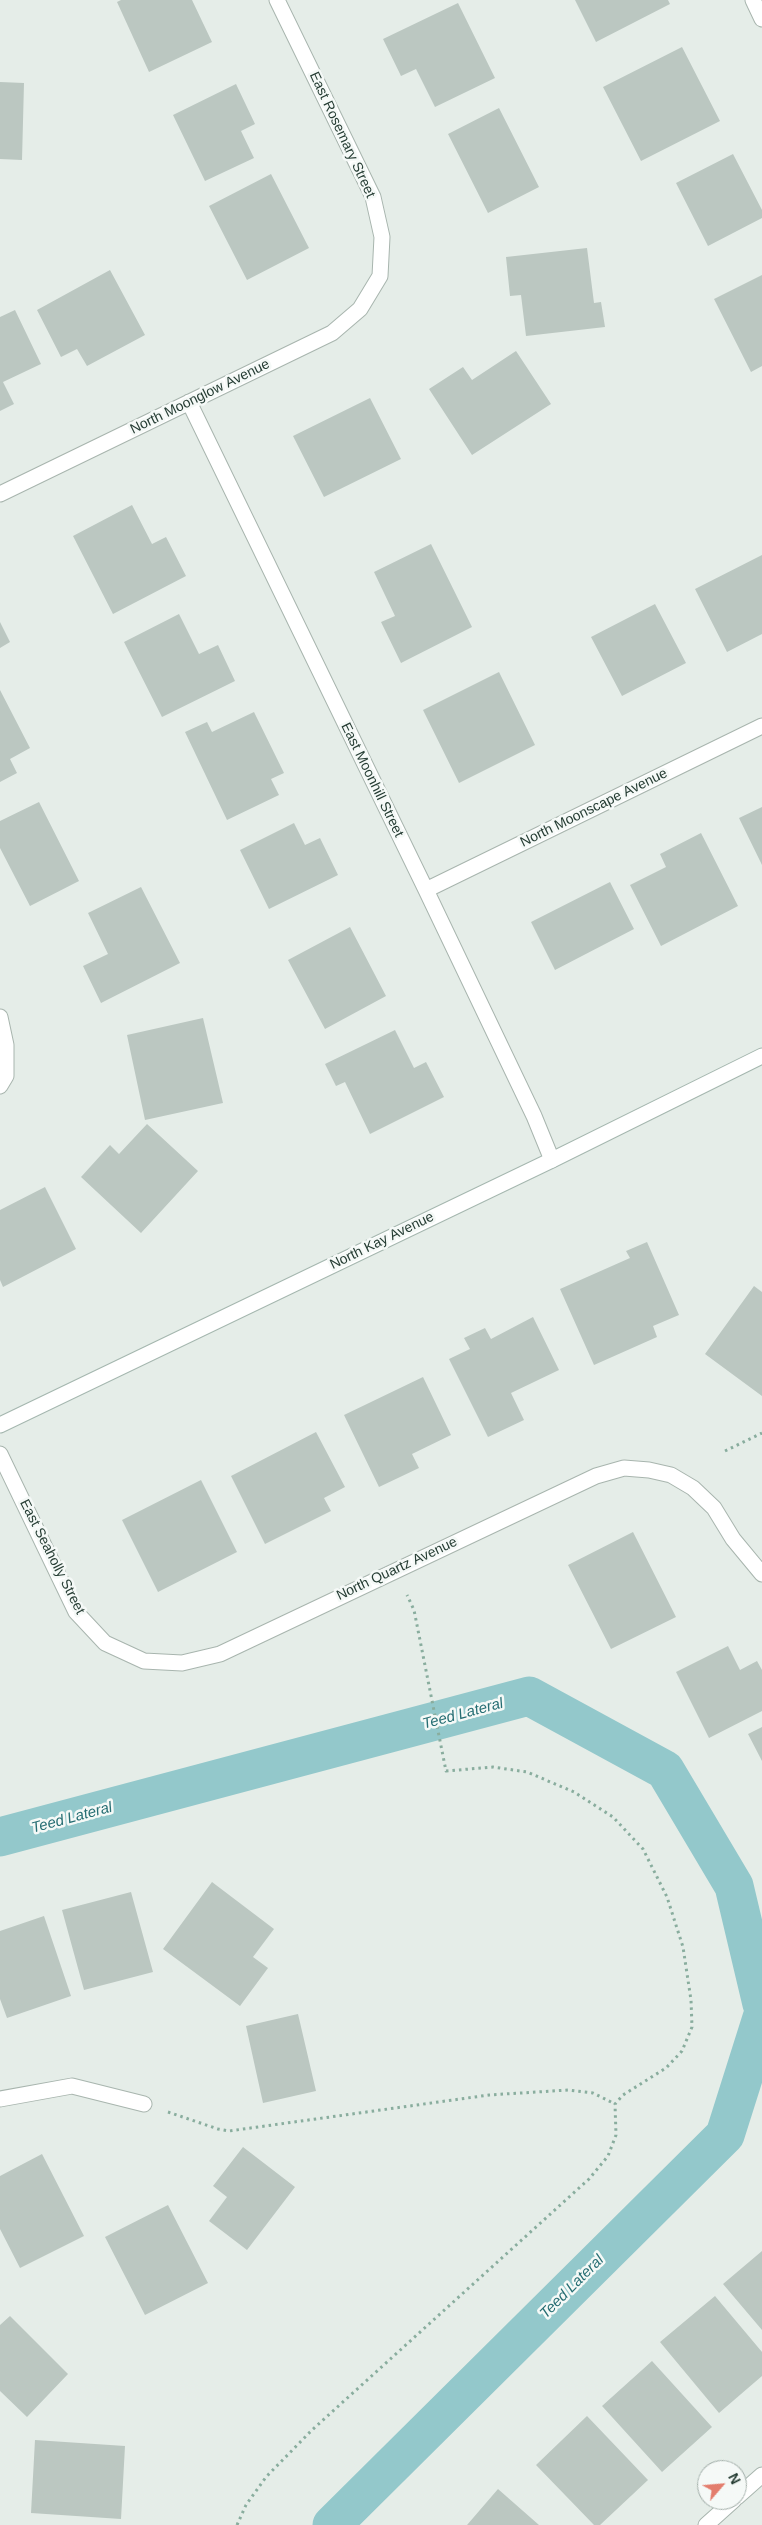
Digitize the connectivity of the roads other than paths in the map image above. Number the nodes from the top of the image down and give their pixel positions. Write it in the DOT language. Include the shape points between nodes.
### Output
graph roads {
  1 [pos="277,0"];
  2 [pos="753,0"];
  3 [pos="762,19"];
  4 [pos="380,276"];
  5 [pos="189,402"];
  6 [pos="0,494"];
  7 [pos="762,726"];
  8 [pos="426,890"];
  9 [pos="0,1017"];
  10 [pos="762,1056"];
  11 [pos="3,1081"];
  12 [pos="552,1160"];
  13 [pos="0,1425"];
  14 [pos="0,1454"];
  15 [pos="762,1574"];
  16 [pos="144,1661"];
  17 [pos="0,2099"];
  18 [pos="144,2104"];
  19 [pos="762,2474"];
  20 [pos="747,2488"];
  21 [pos="723,2510"];
  22 [pos="706,2525"];
  1 -- 4 [label="street, East Rosemary Street" via="373,197 382,237"];
  2 -- 3 [label="street"];
  4 -- 5 [label="street, North Moonglow Avenue" via="360,309 332,333"];
  5 -- 6 [label="street, North Moonglow Avenue"];
  5 -- 8 [label="street, East Moonhill Street"];
  7 -- 8 [label="street, North Moonscape Avenue"];
  8 -- 12 [label="street, East Moonhill Street"];
  9 -- 11 [label="street" via="6,1045"];
  10 -- 12 [label="street, North Kay Avenue"];
  12 -- 13 [label="street, North Kay Avenue"];
  14 -- 16 [label="street, East Seaholly Street" via="76,1612 105,1643"];
  15 -- 16 [label="street, North Quartz Avenue" via="733,1539 714,1508 693,1488 671,1475 624,1468 596,1476 220,1654 182,1662"];
  17 -- 18 [label="street" via="72,2086"];
  19 -- 20 [label="street"];
  21 -- 22 [label="street"];
}
